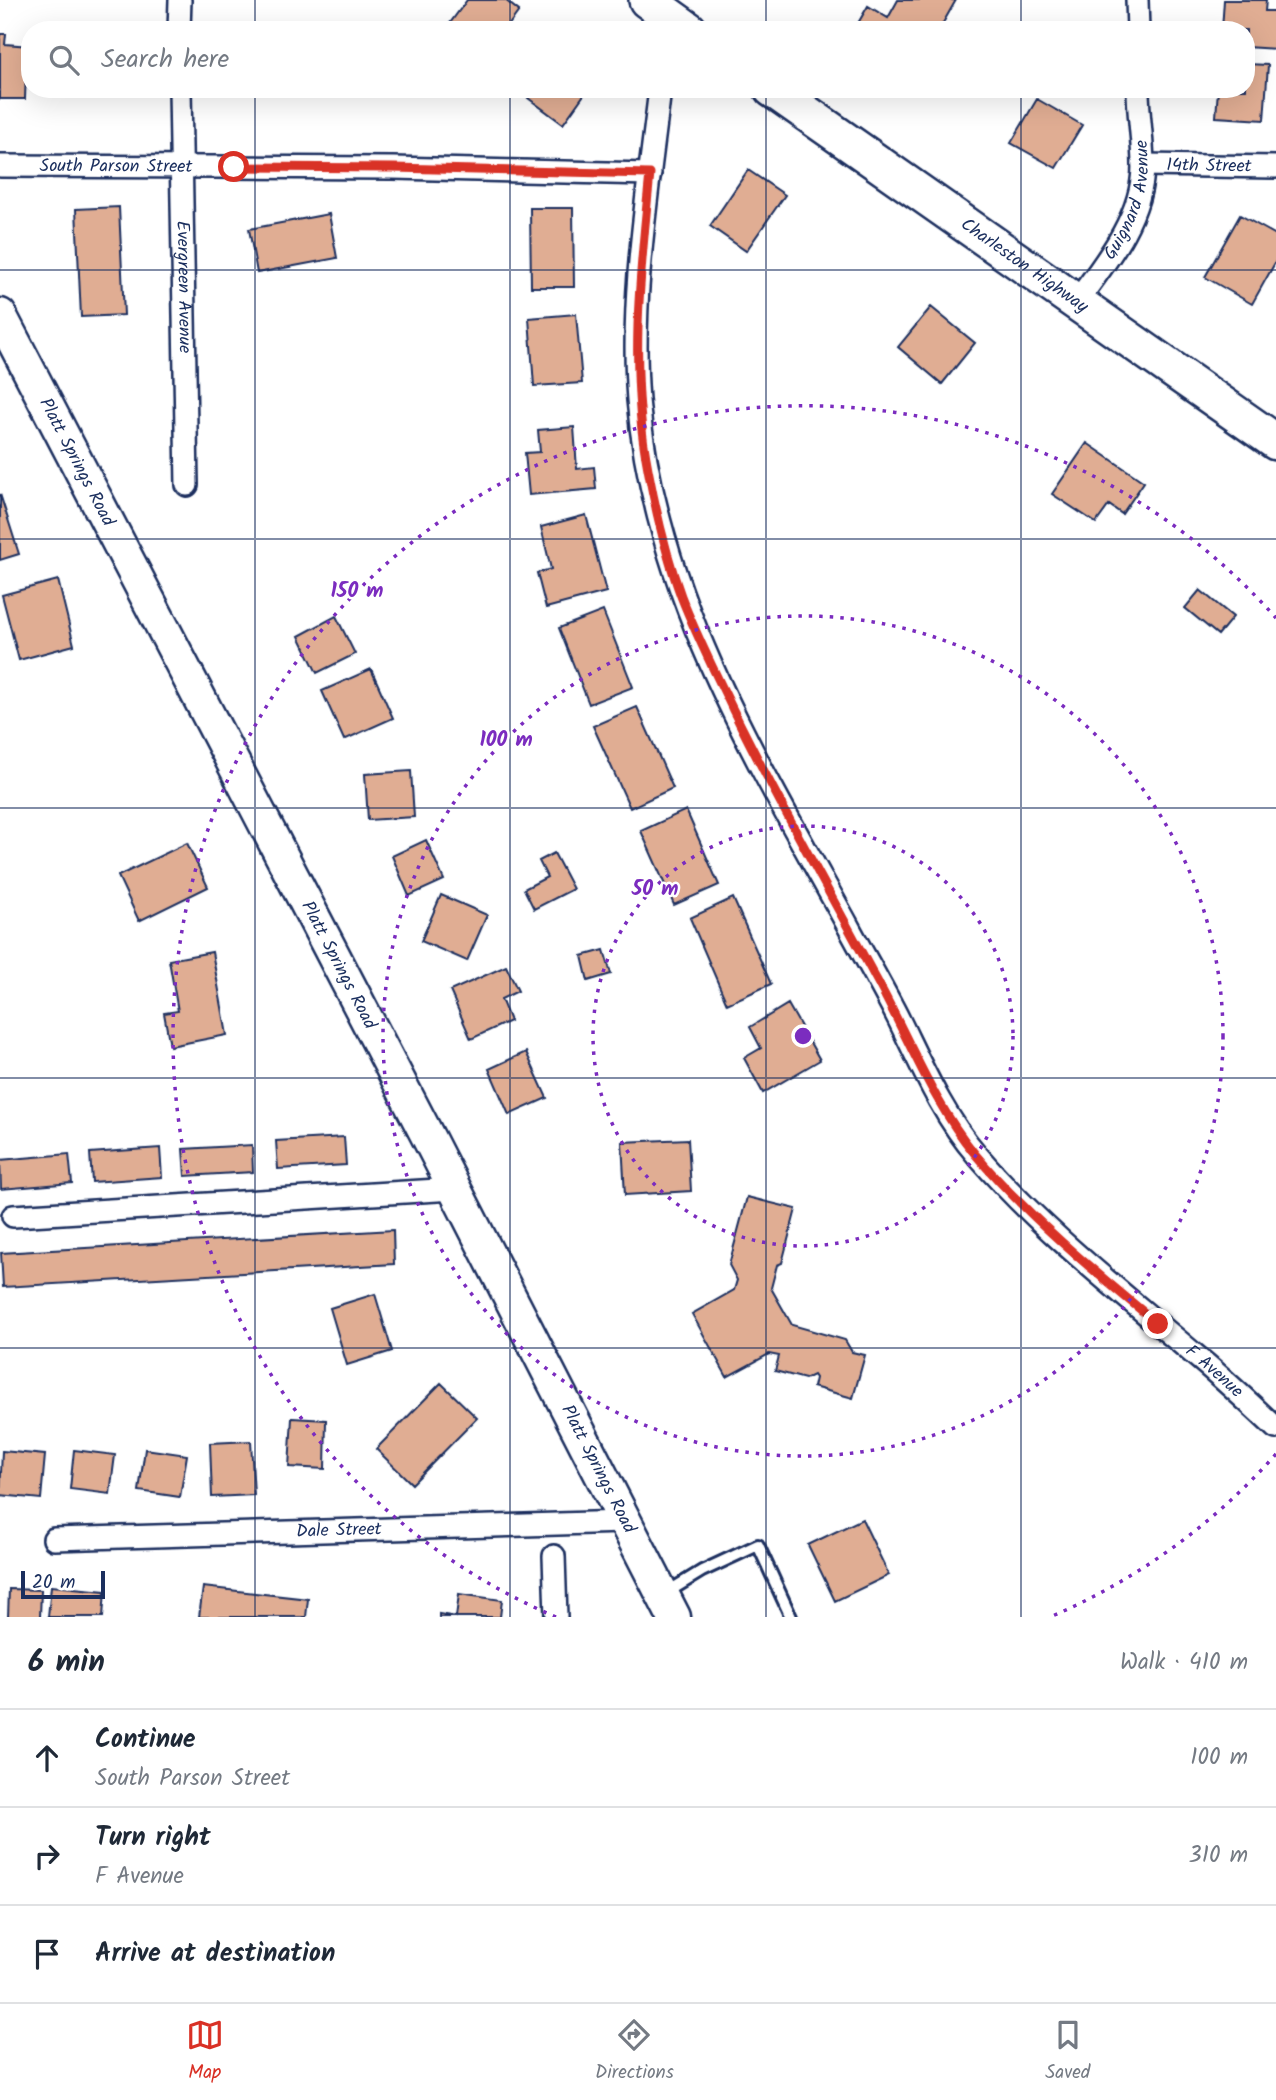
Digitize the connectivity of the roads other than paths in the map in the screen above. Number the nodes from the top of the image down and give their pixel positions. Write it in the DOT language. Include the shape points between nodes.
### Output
graph roads {
  1 [pos="180,0"];
  2 [pos="1138,0"];
  3 [pos="179,21"];
  4 [pos="1138,21"];
  5 [pos="180,98"];
  6 [pos="659,98"];
  7 [pos="785,98"];
  8 [pos="1139,98"];
  9 [pos="1143,165"];
  10 [pos="0,166"];
  11 [pos="181,167"];
  12 [pos="1276,167"];
  13 [pos="650,174"];
  14 [pos="1077,301"];
  15 [pos="0,316"];
  16 [pos="1276,442"];
  17 [pos="187,485"];
  18 [pos="454,1189"];
  19 [pos="13,1216"];
  20 [pos="1276,1428"];
  21 [pos="624,1522"];
  22 [pos="54,1539"];
  23 [pos="554,1556"];
  24 [pos="668,1606"];
  25 [pos="556,1617"];
  26 [pos="791,1617"];
  1 -- 3 [label="street"];
  2 -- 4 [label="street"];
  5 -- 11 [label="street, Evergreen Avenue"];
  6 -- 13 [label="street, F Avenue"];
  7 -- 14 [label="main road, Charleston Highway"];
  8 -- 9 [label="street, Guignard Avenue"];
  9 -- 12 [label="street, 14th Street"];
  9 -- 14 [label="street, Guignard Avenue" via="1141,191 1129,222"];
  10 -- 11 [label="street, South Parson Street"];
  11 -- 13 [label="street, South Parson Street"];
  11 -- 17 [label="street, Evergreen Avenue"];
  13 -- 20 [label="street, F Avenue" via="637,332 638,399 647,465 681,594 765,776 941,1104 975,1153 1045,1226"];
  14 -- 16 [label="main road, Charleston Highway"];
  15 -- 18 [label="main road, Platt Springs Road"];
  18 -- 19 [label="street"];
  18 -- 21 [label="main road, Platt Springs Road"];
  21 -- 22 [label="street, Dale Street"];
  21 -- 24 [label="main road, Platt Springs Road"];
  23 -- 25 [label="street"];
  24 -- 26 [label="lane" via="702,1571 758,1545"];
}
